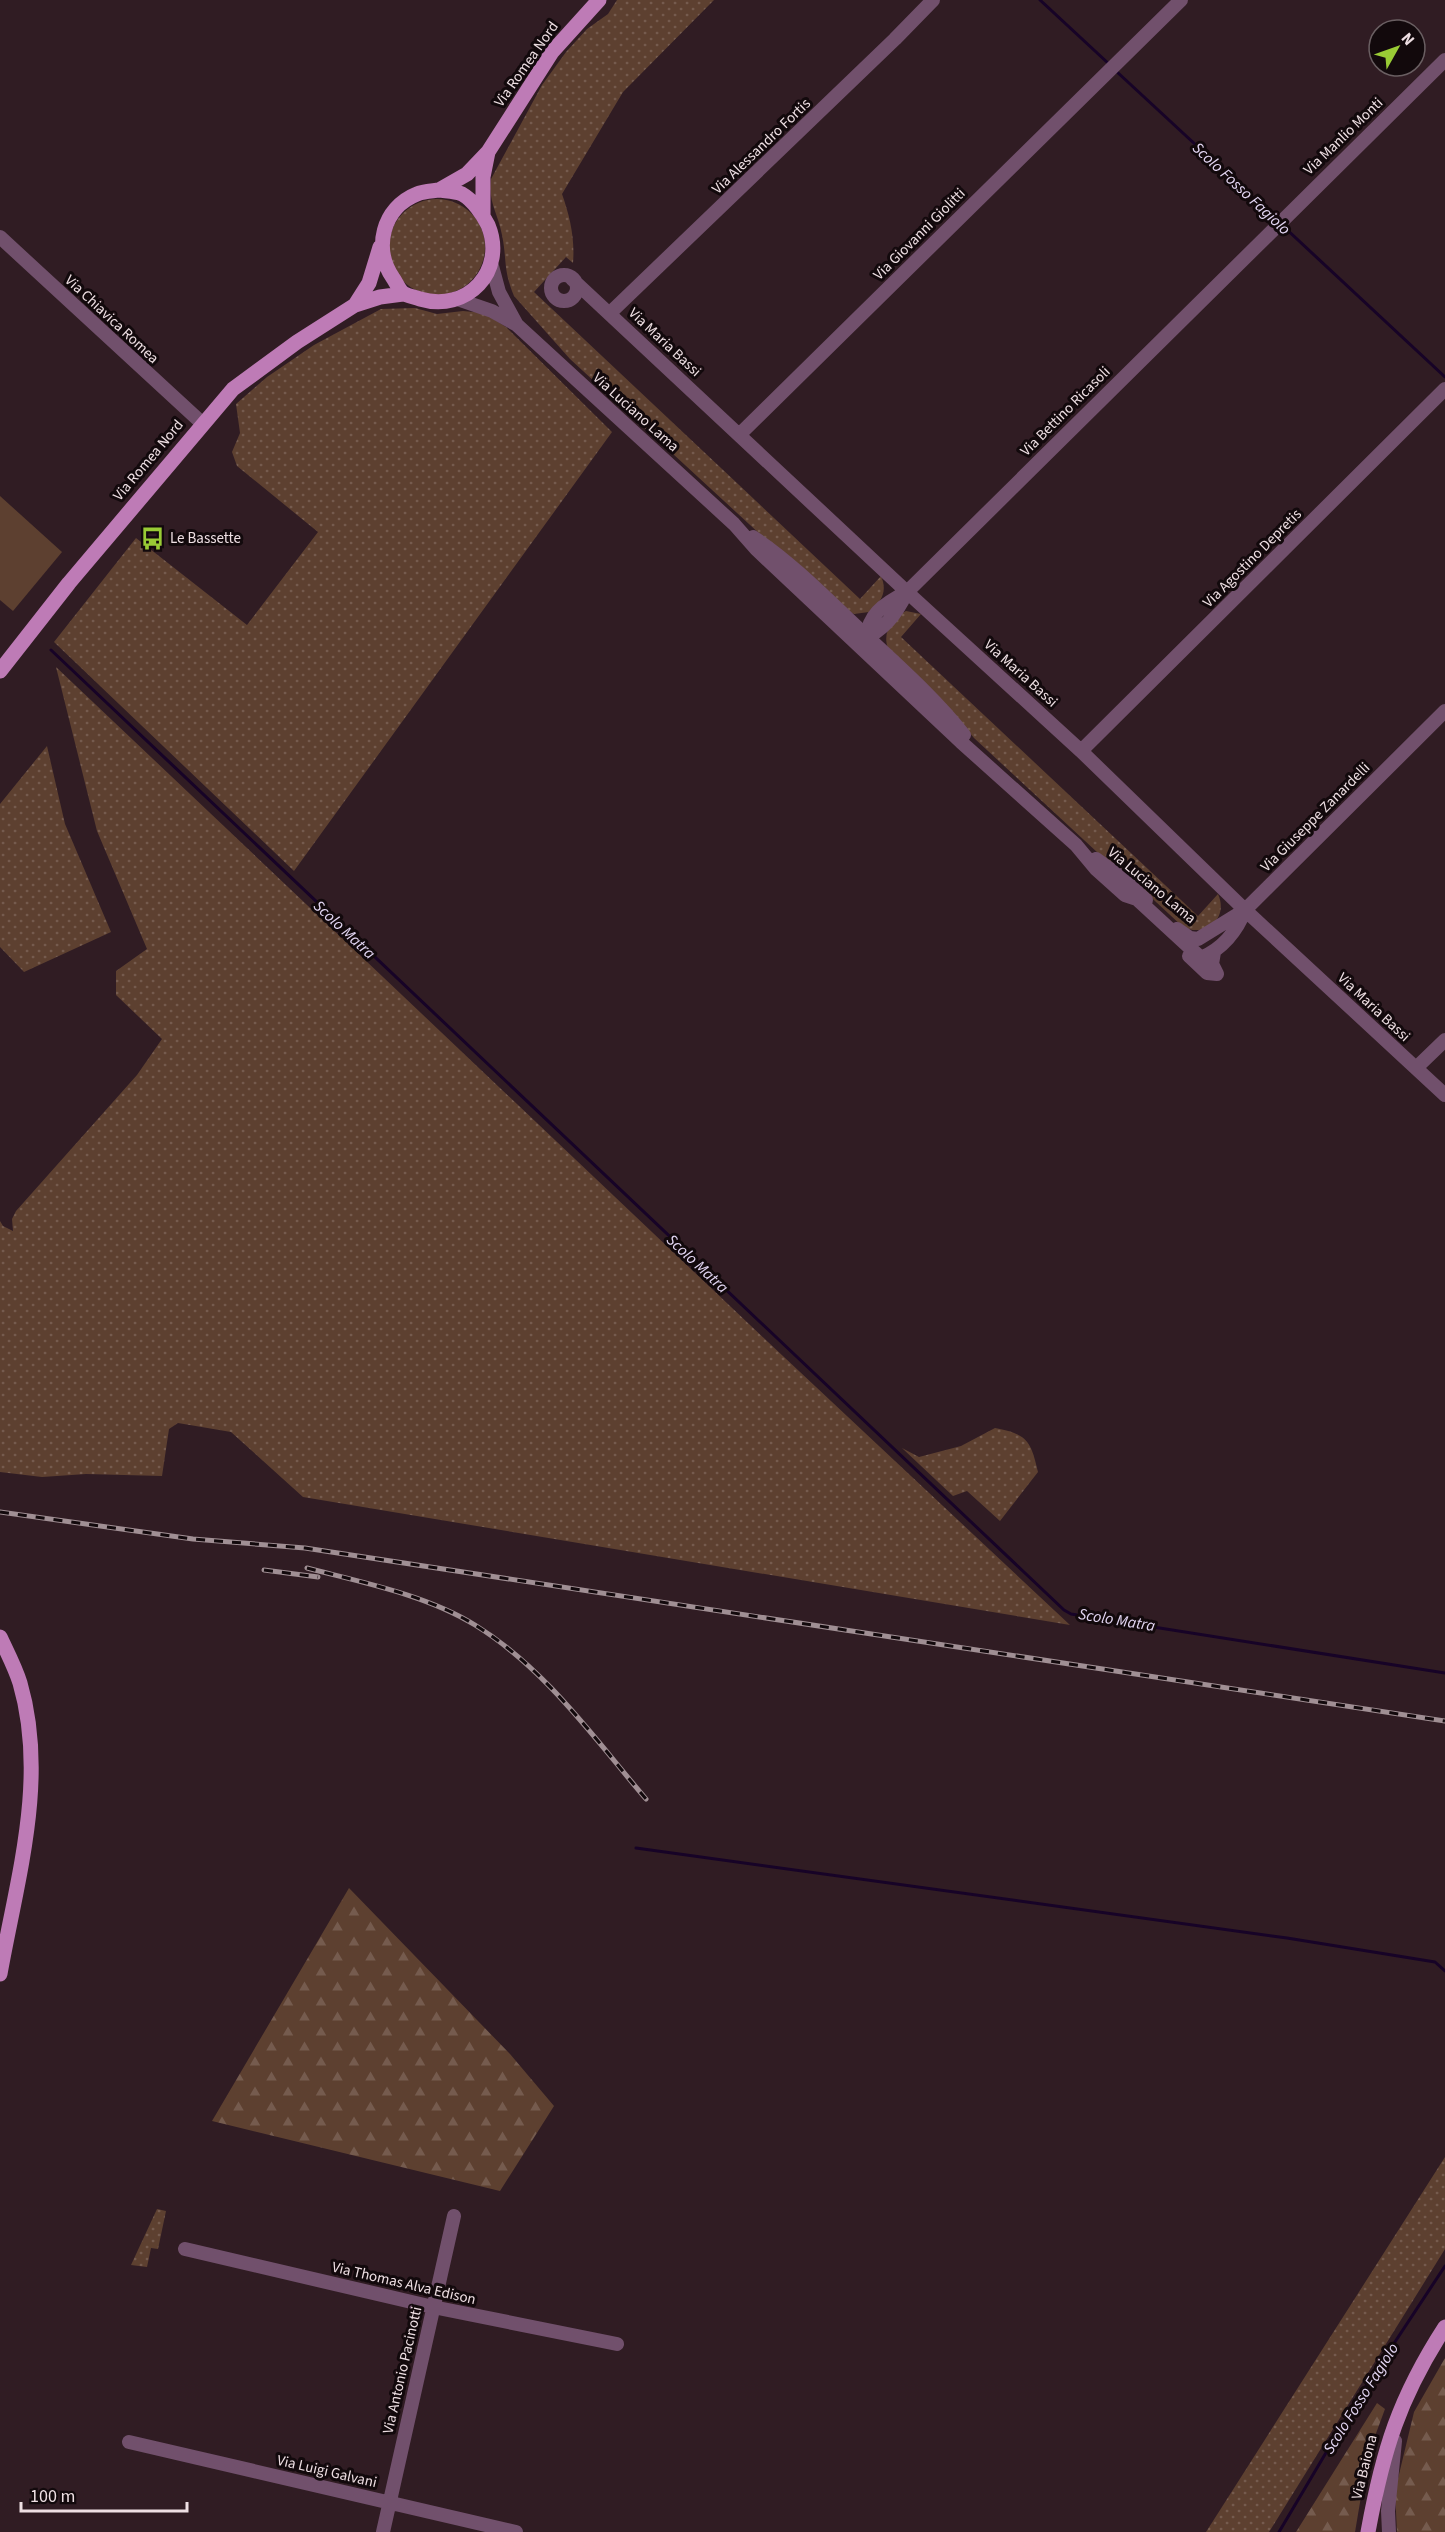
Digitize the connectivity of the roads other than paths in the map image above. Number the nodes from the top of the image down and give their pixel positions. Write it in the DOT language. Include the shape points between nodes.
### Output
graph roads {
  1 [pos="599,0"];
  2 [pos="933,0"];
  3 [pos="1181,0"];
  4 [pos="1445,60"];
  5 [pos="488,152"];
  6 [pos="439,190"];
  7 [pos="1290,211"];
  8 [pos="483,214"];
  9 [pos="0,237"];
  10 [pos="380,247"];
  11 [pos="492,266"];
  12 [pos="572,279"];
  13 [pos="403,294"];
  14 [pos="457,299"];
  15 [pos="355,305"];
  16 [pos="610,313"];
  17 [pos="517,325"];
  18 [pos="1445,389"];
  19 [pos="202,424"];
  20 [pos="739,435"];
  21 [pos="734,524"];
  22 [pos="788,579"];
  23 [pos="907,592"];
  24 [pos="875,614"];
  25 [pos="849,620"];
  26 [pos="886,624"];
  27 [pos="867,637"];
  28 [pos="883,652"];
  29 [pos="0,671"];
  30 [pos="929,711"];
  31 [pos="1445,711"];
  32 [pos="1082,751"];
  33 [pos="986,762"];
  34 [pos="1076,845"];
  35 [pos="1125,895"];
  36 [pos="1245,910"];
  37 [pos="1214,952"];
  38 [pos="1445,1040"];
  39 [pos="1416,1068"];
  40 [pos="1445,1095"];
  41 [pos="0,1637"];
  42 [pos="0,1974"];
  43 [pos="454,2216"];
  44 [pos="184,2249"];
  45 [pos="433,2307"];
  46 [pos="1445,2327"];
  47 [pos="617,2344"];
  48 [pos="1398,2411"];
  49 [pos="129,2442"];
  50 [pos="389,2502"];
  51 [pos="383,2532"];
  52 [pos="516,2532"];
  53 [pos="1368,2532"];
  54 [pos="1389,2532"];
  1 -- 5 [label="main road, Via Romea Nord" via="552,52"];
  2 -- 16 [label="street, Via Alessandro Fortis"];
  3 -- 20 [label="street, Via Giovanni Giolitti"];
  4 -- 7 [label="street, Via Manlio Monti"];
  5 -- 6 [label="main road, Via Romea Nord" via="467,174"];
  5 -- 8 [label="main road, Via Romea Nord"];
  6 -- 8 [label="main road" via="462,194"];
  6 -- 10 [label="main road" via="416,194 396,209 385,226"];
  7 -- 23 [label="street, Via Bettino Ricasoli"];
  8 -- 11 [label="main road" via="494,239"];
  9 -- 19 [label="street, Via Chiavica Romea"];
  10 -- 13 [label="main road" via="386,269"];
  10 -- 15 [label="main road, Via Romea Nord" via="369,283"];
  11 -- 14 [label="main road" via="478,286"];
  11 -- 17 [label="street, Via Luciano Lama" via="499,292"];
  12 -- 16 [label="street, Via Maria Bassi"];
  13 -- 14 [label="main road" via="433,303"];
  13 -- 15 [label="main road, Via Romea Nord"];
  14 -- 17 [label="street, Via Luciano Lama"];
  15 -- 19 [label="main road, Via Romea Nord" via="233,389"];
  16 -- 20 [label="street, Via Maria Bassi"];
  17 -- 21 [label="street, Via Luciano Lama"];
  18 -- 32 [label="street, Via Agostino Depretis"];
  19 -- 29 [label="main road, Via Romea Nord"];
  20 -- 23 [label="street, Via Maria Bassi"];
  21 -- 22 [label="street, Via Luciano Lama"];
  21 -- 25 [label="street, Via Luciano Lama" via="793,567"];
  22 -- 27 [label="street, Via Luciano Lama" via="804,588 861,640"];
  22 -- 30 [label="street, Via Luciano Lama"];
  23 -- 24 [label="street"];
  23 -- 26 [label="street, Via Bettino Ricasoli"];
  23 -- 32 [label="street, Via Maria Bassi"];
  24 -- 25 [label="street"];
  24 -- 27 [label="street"];
  25 -- 27 [label="street, Via Luciano Lama"];
  26 -- 27 [label="street, Via Bettino Ricasoli"];
  26 -- 28 [label="street" via="879,642"];
  27 -- 28 [label="street, Via Luciano Lama"];
  27 -- 30 [label="street, Via Luciano Lama" via="869,647 918,694"];
  28 -- 33 [label="street, Via Luciano Lama" via="934,699"];
  30 -- 33 [label="street, Via Luciano Lama"];
  31 -- 36 [label="street, Via Giuseppe Zanardelli"];
  32 -- 36 [label="street, Via Maria Bassi"];
  33 -- 34 [label="street, Via Luciano Lama"];
  34 -- 35 [label="street, Via Luciano Lama"];
  34 -- 36 [label="street, Via Luciano Lama" via="1120,876 1190,938 1208,934"];
  35 -- 37 [label="street, Via Luciano Lama" via="1137,899 1200,958"];
  35 -- 37 [label="street, Via Luciano Lama" via="1207,973 1217,974 1212,964"];
  36 -- 37 [label="street, Via Giuseppe Zanardelli" via="1239,926"];
  36 -- 39 [label="street, Via Maria Bassi"];
  38 -- 39 [label="street"];
  39 -- 40 [label="street, Via Maria Bassi"];
  41 -- 42 [label="main road" via="20,1682 31,1745 28,1822"];
  43 -- 45 [label="street, Via Antonio Pacinotti"];
  44 -- 45 [label="street, Via Thomas Alva Edison"];
  45 -- 47 [label="street, Via Thomas Alva Edison"];
  45 -- 50 [label="street, Via Antonio Pacinotti"];
  46 -- 48 [label="main road, Via Baiona"];
  48 -- 53 [label="main road, Via Baiona" via="1380,2469"];
  48 -- 54 [label="street, Via Baiona"];
  49 -- 50 [label="street, Via Luigi Galvani"];
  50 -- 51 [label="street, Via Antonio Pacinotti"];
  50 -- 52 [label="street, Via Luigi Galvani"];
}
